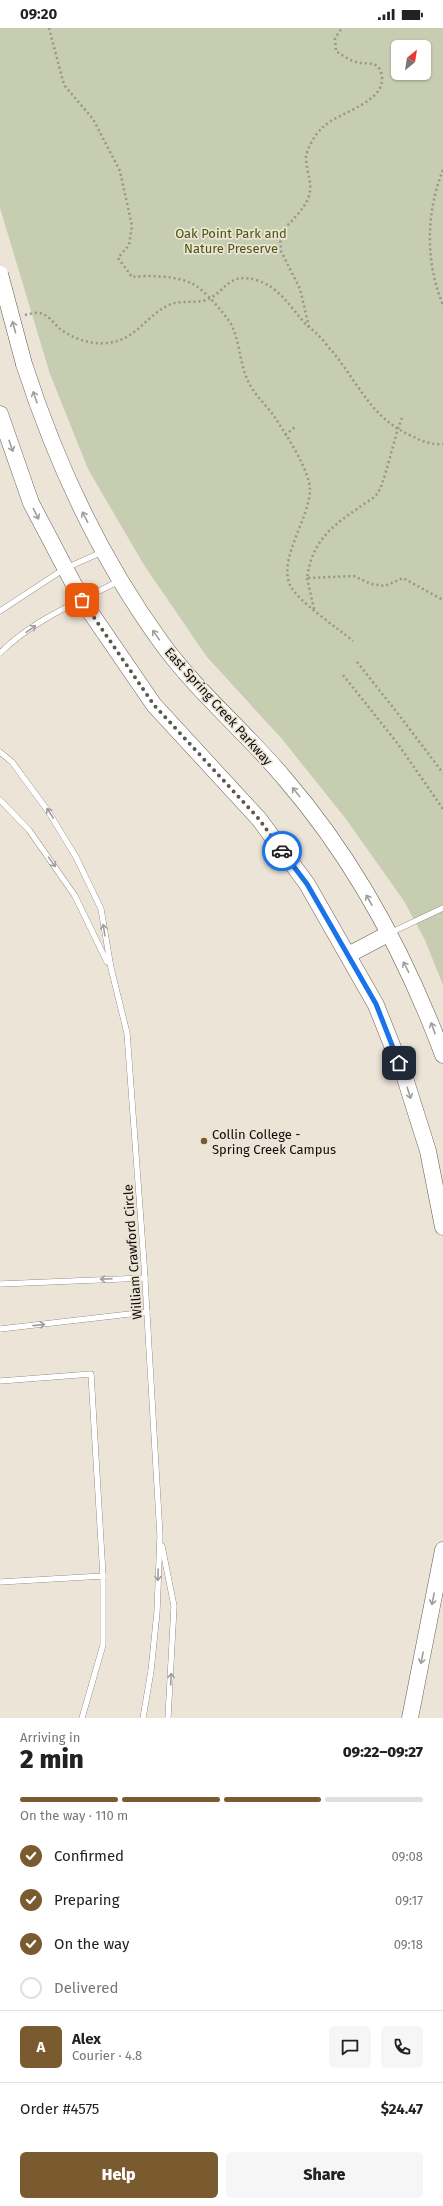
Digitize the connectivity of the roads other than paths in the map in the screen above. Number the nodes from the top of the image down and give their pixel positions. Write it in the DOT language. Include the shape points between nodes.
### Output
graph roads {
  1 [pos="0,274"];
  2 [pos="0,414"];
  3 [pos="104,551"];
  4 [pos="64,569"];
  5 [pos="120,580"];
  6 [pos="82,600"];
  7 [pos="0,611"];
  8 [pos="0,653"];
  9 [pos="0,748"];
  10 [pos="2,753"];
  11 [pos="0,800"];
  12 [pos="443,908"];
  13 [pos="388,934"];
  14 [pos="348,955"];
  15 [pos="111,968"];
  16 [pos="443,1055"];
  17 [pos="443,1227"];
  18 [pos="145,1278"];
  19 [pos="0,1284"];
  20 [pos="147,1312"];
  21 [pos="0,1329"];
  22 [pos="0,1381"];
  23 [pos="160,1536"];
  24 [pos="443,1550"];
  25 [pos="104,1576"];
  26 [pos="0,1582"];
  27 [pos="436,1621"];
  28 [pos="82,1718"];
  29 [pos="143,1718"];
  30 [pos="168,1718"];
  31 [pos="410,1718"];
  3 -- 1 [label="main road, East Spring Creek Parkway, one-way, bridge" via="63,472 24,364"];
  2 -- 4 [label="main road, one-way" via="30,503"];
  3 -- 4 [label="lane"];
  3 -- 5 [label="main road, East Spring Creek Parkway"];
  4 -- 6 [label="main road"];
  4 -- 7 [label="lane"];
  5 -- 6 [label="lane"];
  13 -- 5 [label="main road, East Spring Creek Parkway, one-way" via="364,891 316,817 246,734 189,676 163,645"];
  8 -- 6 [label="lane, one-way" via="38,624"];
  6 -- 14 [label="main road" via="154,705 259,819 307,884"];
  9 -- 10 [label="lane, William Crawford Circle"];
  15 -- 10 [label="lane, William Crawford Circle, one-way" via="101,909 76,856 48,811 12,762"];
  11 -- 15 [label="lane, William Crawford Circle, one-way" via="29,830 75,896"];
  12 -- 13 [label="lane"];
  13 -- 14 [label="main road"];
  16 -- 13 [label="main road, East Spring Creek Parkway, one-way" via="426,1009"];
  14 -- 17 [label="main road, one-way" via="376,1004 405,1078 428,1151"];
  15 -- 18 [label="lane, William Crawford Circle" via="127,1033"];
  18 -- 19 [label="lane, one-way"];
  18 -- 20 [label="lane, William Crawford Circle"];
  21 -- 20 [label="lane, one-way"];
  20 -- 23 [label="lane, William Crawford Circle"];
  22 -- 25 [label="lane" via="92,1374"];
  23 -- 29 [label="lane, William Crawford Circle, one-way" via="152,1671"];
  30 -- 23 [label="lane, William Crawford Circle, one-way" via="174,1606"];
  24 -- 27 [label="main road, one-way"];
  25 -- 26 [label="lane"];
  25 -- 28 [label="lane" via="103,1645"];
  27 -- 31 [label="main road, one-way"];
}
